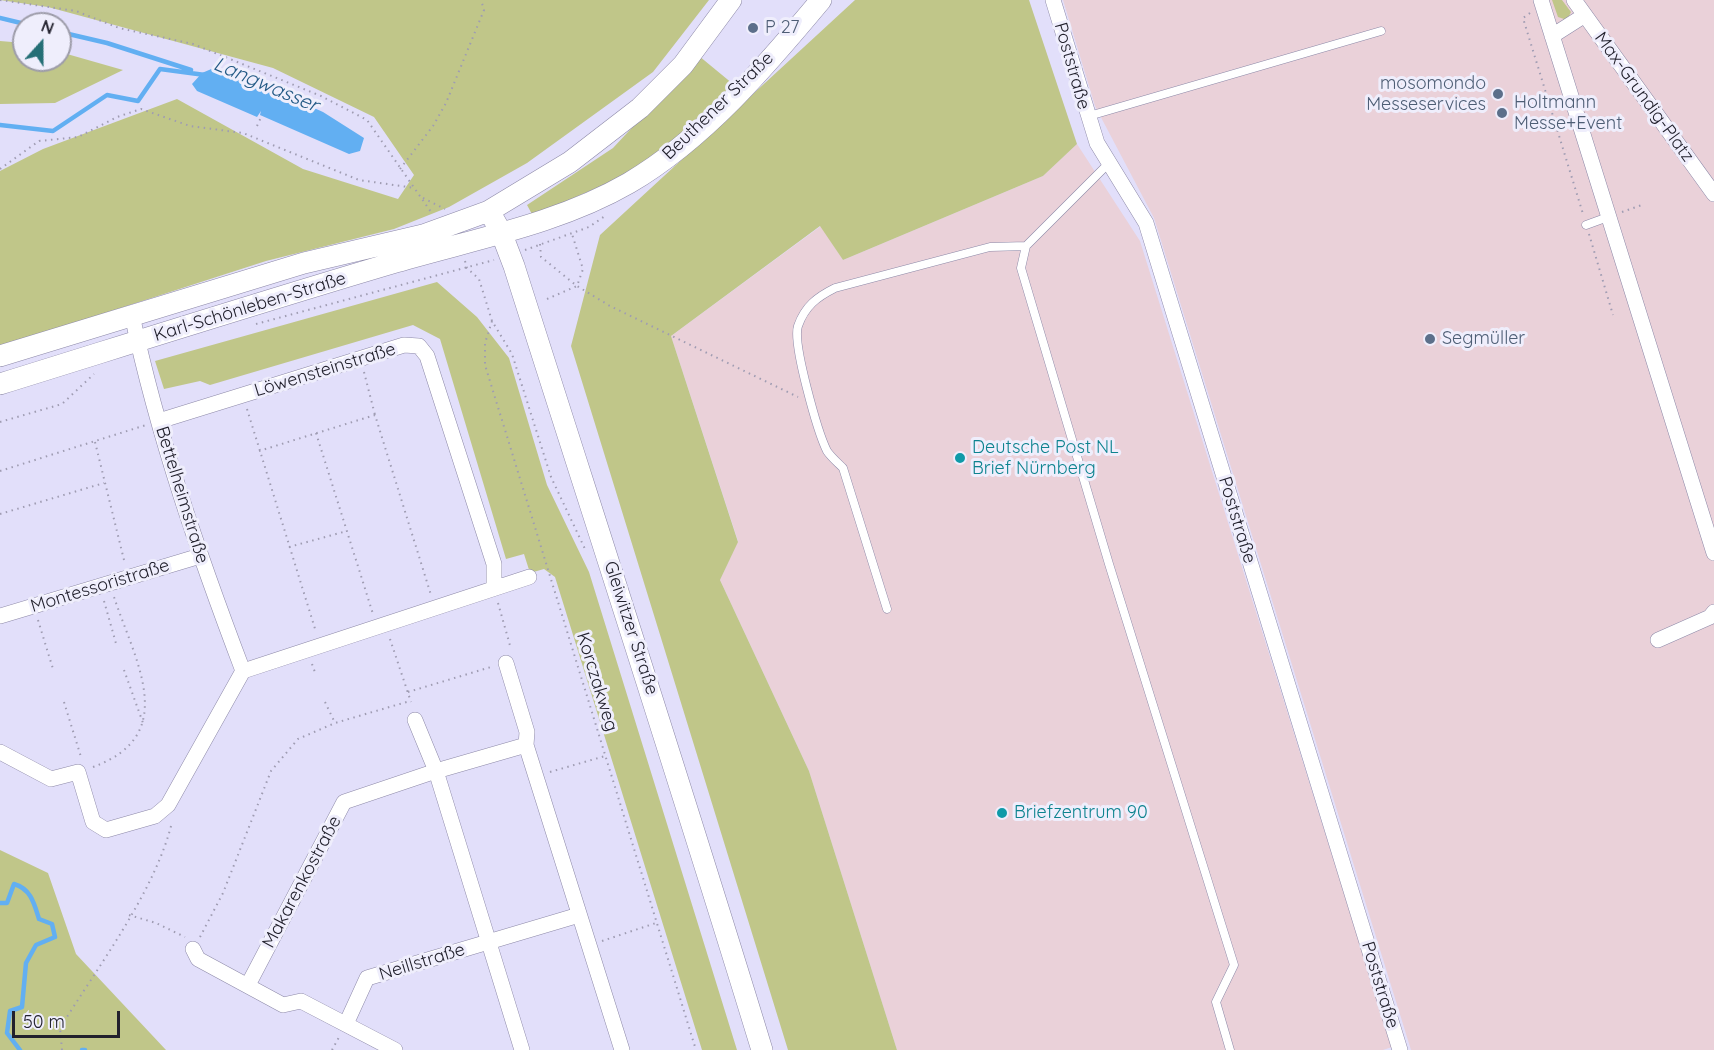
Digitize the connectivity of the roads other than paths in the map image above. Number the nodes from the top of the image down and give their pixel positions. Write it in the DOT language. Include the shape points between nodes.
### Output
graph roads {
  1 [pos="731,0"];
  2 [pos="821,0"];
  3 [pos="1053,0"];
  4 [pos="1574,0"];
  5 [pos="1542,4"];
  6 [pos="1585,15"];
  7 [pos="1381,31"];
  8 [pos="1552,36"];
  9 [pos="1087,117"];
  10 [pos="1108,164"];
  11 [pos="1714,194"];
  12 [pos="489,211"];
  13 [pos="1608,217"];
  14 [pos="1586,225"];
  15 [pos="501,232"];
  16 [pos="457,234"];
  17 [pos="1026,246"];
  18 [pos="132,315"];
  19 [pos="138,341"];
  20 [pos="0,357"];
  21 [pos="0,384"];
  22 [pos="159,421"];
  23 [pos="1714,553"];
  24 [pos="200,556"];
  25 [pos="529,577"];
  26 [pos="494,588"];
  27 [pos="887,609"];
  28 [pos="1714,612"];
  29 [pos="0,616"];
  30 [pos="1658,640"];
  31 [pos="506,663"];
  32 [pos="243,671"];
  33 [pos="415,720"];
  34 [pos="526,745"];
  35 [pos="0,752"];
  36 [pos="436,771"];
  37 [pos="579,915"];
  38 [pos="490,941"];
  39 [pos="193,947"];
  40 [pos="248,985"];
  41 [pos="346,1024"];
  42 [pos="396,1050"];
  43 [pos="522,1050"];
  44 [pos="622,1050"];
  45 [pos="762,1050"];
  46 [pos="1230,1050"];
  47 [pos="1400,1050"];
  1 -- 12 [label="main road" via="677,72 640,108 581,155"];
  2 -- 15 [label="main road, Beuthener Straße" via="728,101 666,158 601,198"];
  3 -- 9 [label="street, Poststraße"];
  4 -- 6 [label="street, Max-Grundig-Platz"];
  5 -- 8 [label="street"];
  6 -- 8 [label="street"];
  6 -- 11 [label="street, Max-Grundig-Platz"];
  7 -- 9 [label="lane"];
  8 -- 13 [label="street"];
  9 -- 10 [label="street, Poststraße"];
  10 -- 17 [label="lane"];
  10 -- 47 [label="street, Poststraße" via="1146,223"];
  12 -- 15 [label="main road, Gleiwitzer Straße"];
  12 -- 16 [label="main road, Karl-Schönleben-Straße"];
  13 -- 14 [label="lane"];
  13 -- 23 [label="street"];
  15 -- 16 [label="main road, Karl-Schönleben-Straße"];
  15 -- 45 [label="main road, Gleiwitzer Straße" via="626,608"];
  16 -- 18 [label="main road, Karl-Schönleben-Straße" via="405,240 304,263"];
  16 -- 19 [label="main road, Karl-Schönleben-Straße"];
  17 -- 27 [label="lane" via="990,247 836,288 816,298 804,311 797,328 797,350 828,452 843,468"];
  17 -- 46 [label="lane" via="1020,268 1027,296 1234,965 1216,1002"];
  18 -- 19 [label="street, Bettelheimstraße"];
  18 -- 20 [label="main road, Karl-Schönleben-Straße"];
  19 -- 21 [label="main road, Karl-Schönleben-Straße"];
  19 -- 22 [label="street, Bettelheimstraße"];
  22 -- 24 [label="street, Bettelheimstraße"];
  22 -- 26 [label="street, Löwensteinstraße" via="404,345 419,346 427,356 494,564"];
  24 -- 29 [label="street, Montessoristraße"];
  24 -- 32 [label="street, Bettelheimstraße"];
  25 -- 26 [label="street"];
  26 -- 32 [label="street"];
  28 -- 30 [label="street"];
  31 -- 34 [label="street" via="527,732"];
  32 -- 35 [label="street" via="168,805 155,816 106,830 93,822 81,771 51,779"];
  33 -- 36 [label="street"];
  34 -- 36 [label="street, Makarenkostraße"];
  34 -- 37 [label="street"];
  36 -- 38 [label="street"];
  36 -- 40 [label="street, Makarenkostraße" via="344,802"];
  37 -- 38 [label="street, Neillstraße"];
  37 -- 44 [label="street"];
  38 -- 41 [label="street, Neillstraße" via="367,978"];
  38 -- 43 [label="street"];
  39 -- 40 [label="street" via="198,959"];
  40 -- 41 [label="street" via="282,1005 301,1001"];
  41 -- 42 [label="street"];
}
